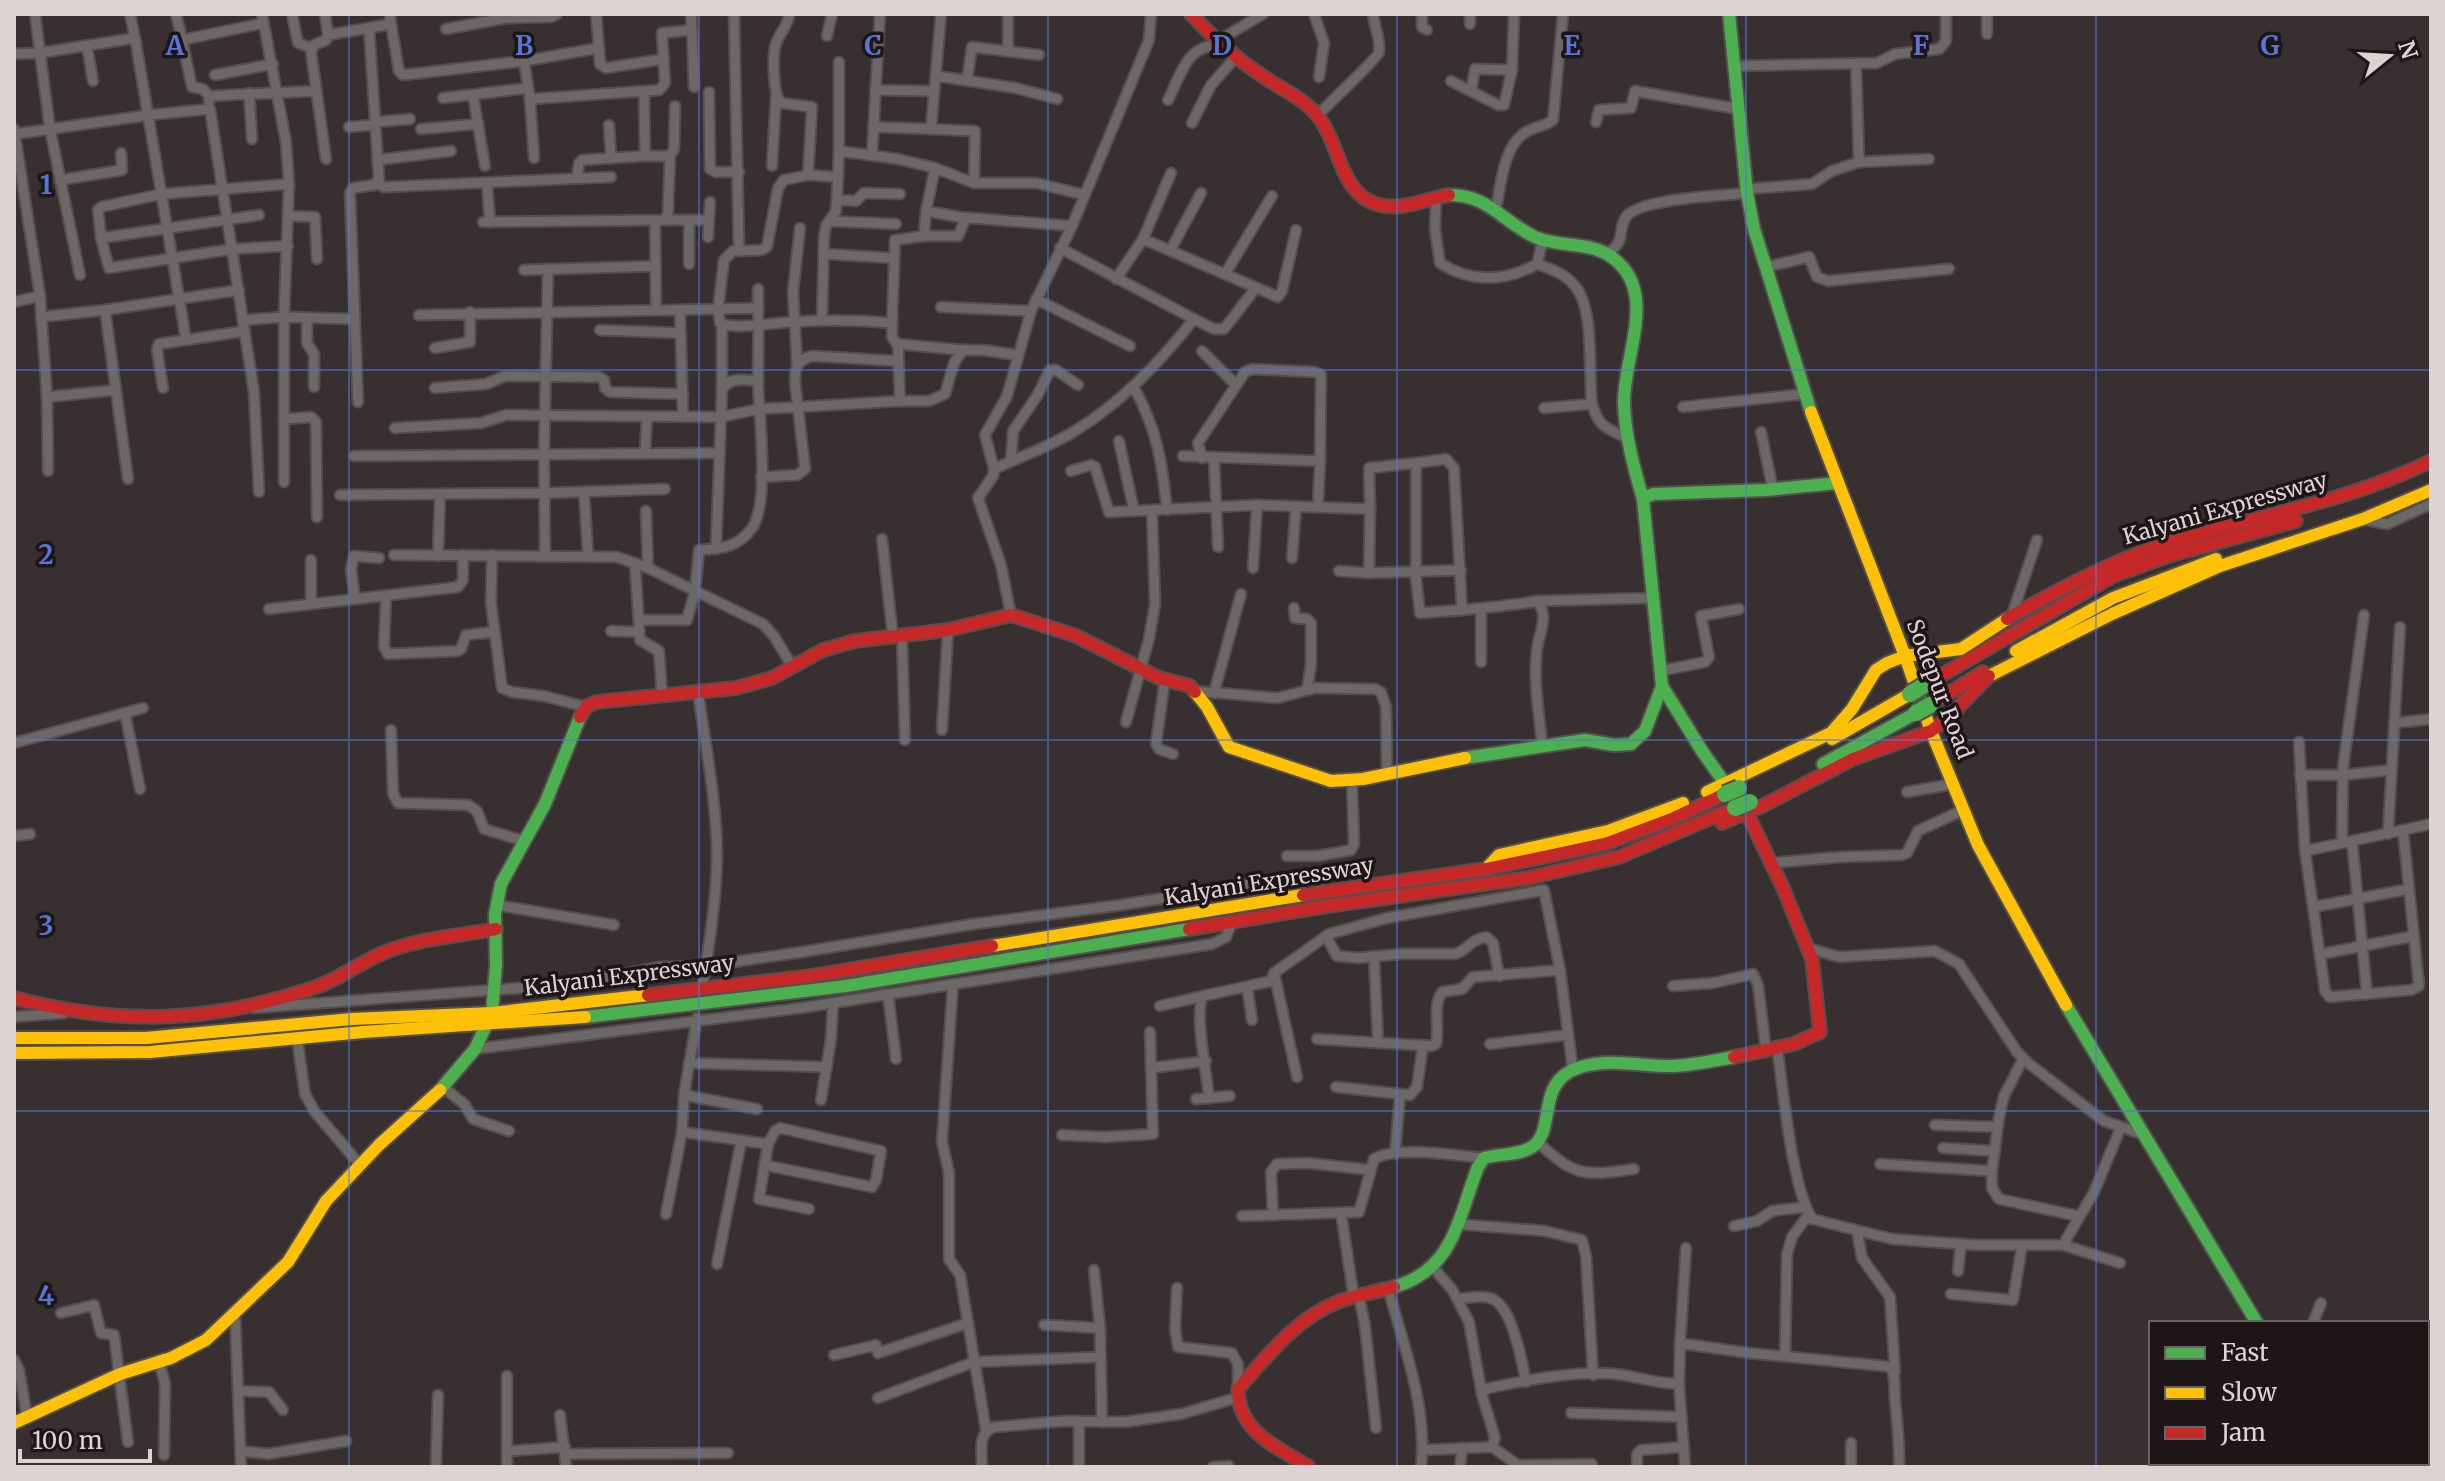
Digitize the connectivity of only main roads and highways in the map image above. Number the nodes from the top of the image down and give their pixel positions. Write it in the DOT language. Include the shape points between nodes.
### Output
graph roads {
  1 [pos="1191,14"];
  2 [pos="1729,14"];
  3 [pos="2431,461"];
  4 [pos="2431,469"];
  5 [pos="2431,479"];
  6 [pos="1838,483"];
  7 [pos="2431,490"];
  8 [pos="1643,499"];
  9 [pos="1905,656"];
  10 [pos="1661,678"];
  11 [pos="1931,731"];
  12 [pos="1737,798"];
  13 [pos="1488,877"];
  14 [pos="496,929"];
  15 [pos="701,991"];
  16 [pos="14,998"];
  17 [pos="489,1019"];
  18 [pos="14,1038"];
  19 [pos="14,1053"];
  20 [pos="2256,1321"];
  21 [pos="20,1420"];
  22 [pos="1309,1467"];
  1 -- 8 [label="main road" via="1218,43 1318,115 1350,185 1364,198 1390,207 1461,194 1480,199 1543,239 1607,254 1624,270 1634,288 1637,312 1624,384 1625,437"];
  2 -- 6 [label="main road, Sodepur Road" via="1754,229 1804,394"];
  3 -- 9 [label="main road, Kalyani Expressway" via="2329,502 2115,562 2012,615 1961,649"];
  4 -- 12 [label="main road" via="2357,502 2113,576"];
  5 -- 12 [label="main road" via="2403,495 2295,535 2157,577 2069,617 1923,709"];
  6 -- 8 [label="main road" via="1653,494"];
  6 -- 9 [label="main road, Sodepur Road"];
  7 -- 11 [label="main road, Kalyani Expressway" via="2363,519 2220,566 2061,638 1988,676"];
  8 -- 10 [label="main road"];
  9 -- 11 [label="main road, Sodepur Road"];
  9 -- 12 [label="main road, Kalyani Expressway" via="1876,670 1831,733"];
  10 -- 12 [label="main road" via="1702,751"];
  10 -- 14 [label="main road" via="1645,731 1631,744 1542,744 1352,781 1320,779 1229,747 1190,686 1074,635 1011,615 948,630 855,641 736,688 586,707 545,804 501,884"];
  11 -- 12 [label="main road, Kalyani Expressway"];
  11 -- 20 [label="main road, Sodepur Road" via="1978,845 2055,988"];
  12 -- 13 [label="main road"];
  12 -- 13 [label="main road, Kalyani Expressway" via="1693,833 1640,858 1497,892"];
  12 -- 22 [label="main road" via="1812,959 1820,1032 1772,1049 1676,1066 1588,1066 1558,1082 1549,1094 1537,1141 1484,1158 1478,1167 1437,1264 1411,1281 1330,1305 1289,1331 1237,1394 1255,1431"];
  13 -- 15 [label="main road, Kalyani Expressway" via="1323,892"];
  13 -- 15 [label="main road, Kalyani Expressway" via="931,974"];
  14 -- 16 [label="main road" via="383,953 314,987 184,1017 119,1016"];
  14 -- 17 [label="main road"];
  15 -- 17 [label="main road, Kalyani Expressway"];
  17 -- 18 [label="main road, Kalyani Expressway" via="379,1017 146,1038"];
  17 -- 19 [label="main road, Kalyani Expressway" via="150,1052"];
  17 -- 21 [label="main road" via="475,1049 442,1086 326,1201 288,1262 206,1340"];
}
